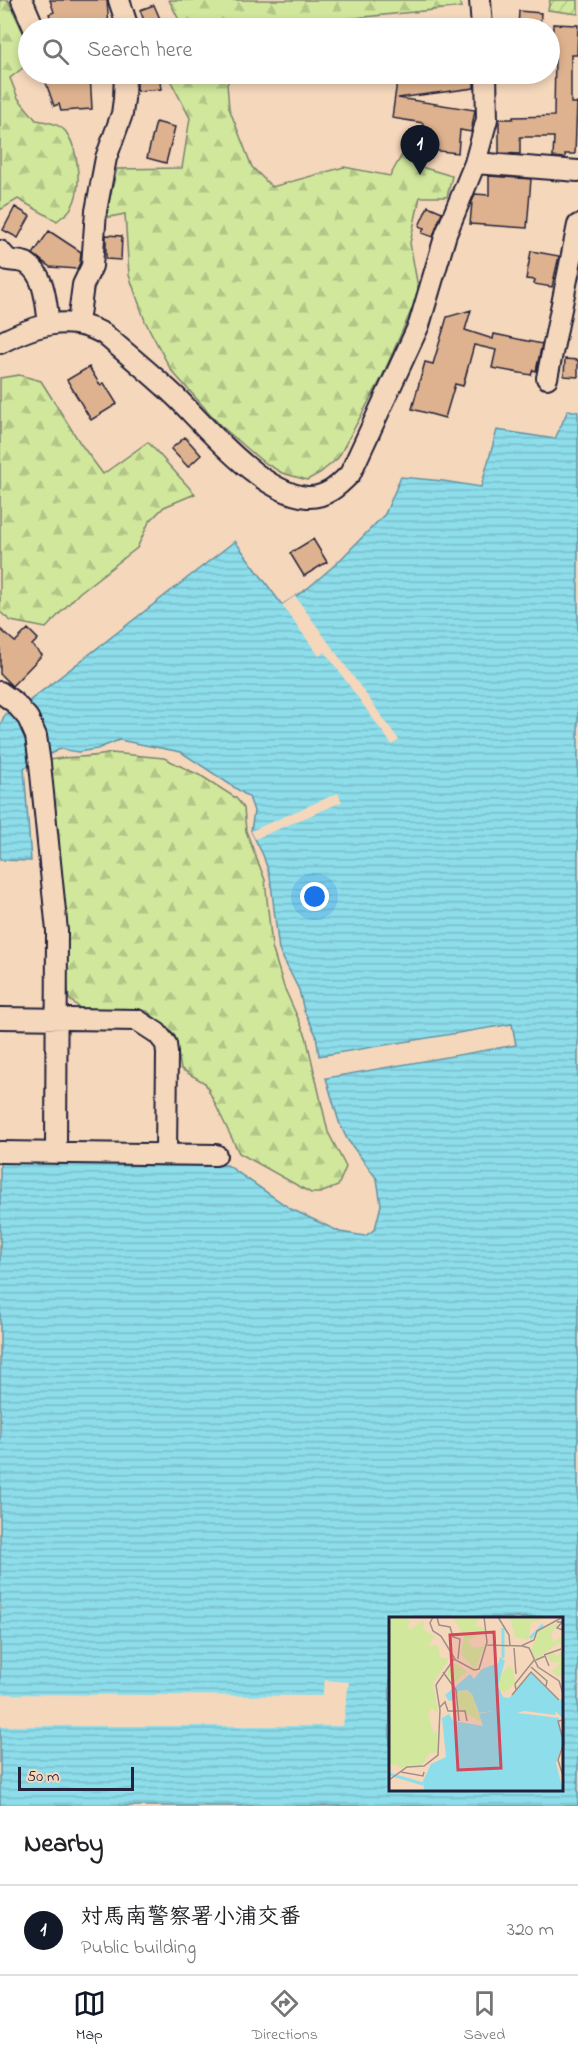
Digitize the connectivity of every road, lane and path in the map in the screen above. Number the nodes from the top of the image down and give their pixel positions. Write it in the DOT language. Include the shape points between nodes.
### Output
graph roads {
  1 [pos="22,0"];
  2 [pos="119,0"];
  3 [pos="481,1"];
  4 [pos="30,18"];
  5 [pos="125,18"];
  6 [pos="482,18"];
  7 [pos="125,84"];
  8 [pos="486,84"];
  9 [pos="475,163"];
  10 [pos="578,171"];
  11 [pos="578,225"];
  12 [pos="0,251"];
  13 [pos="78,323"];
  14 [pos="49,324"];
  15 [pos="0,343"];
  16 [pos="547,378"];
  17 [pos="6,701"];
  18 [pos="0,1018"];
  19 [pos="58,1019"];
  20 [pos="0,1152"];
  21 [pos="56,1153"];
  22 [pos="166,1154"];
  23 [pos="216,1155"];
  1 -- 4 [label="street"];
  2 -- 5 [label="street"];
  3 -- 6 [label="street"];
  7 -- 13 [label="street" via="123,107 106,158 96,211 92,266 83,285"];
  8 -- 9 [label="street" via="487,119"];
  9 -- 10 [label="street"];
  9 -- 13 [label="street" via="446,234 419,325 393,384 350,474 337,488 321,496 291,493 262,477 222,445 176,397 104,334"];
  11 -- 16 [label="street"];
  12 -- 14 [label="street" via="8,260 25,262 35,271 42,283"];
  13 -- 14 [label="street"];
  14 -- 15 [label="street"];
  17 -- 19 [label="street" via="28,718 36,735 57,931"];
  18 -- 19 [label="street"];
  19 -- 21 [label="street"];
  19 -- 22 [label="street" via="137,1020 166,1044"];
  20 -- 21 [label="street"];
  21 -- 22 [label="street"];
  22 -- 23 [label="street"];
}
